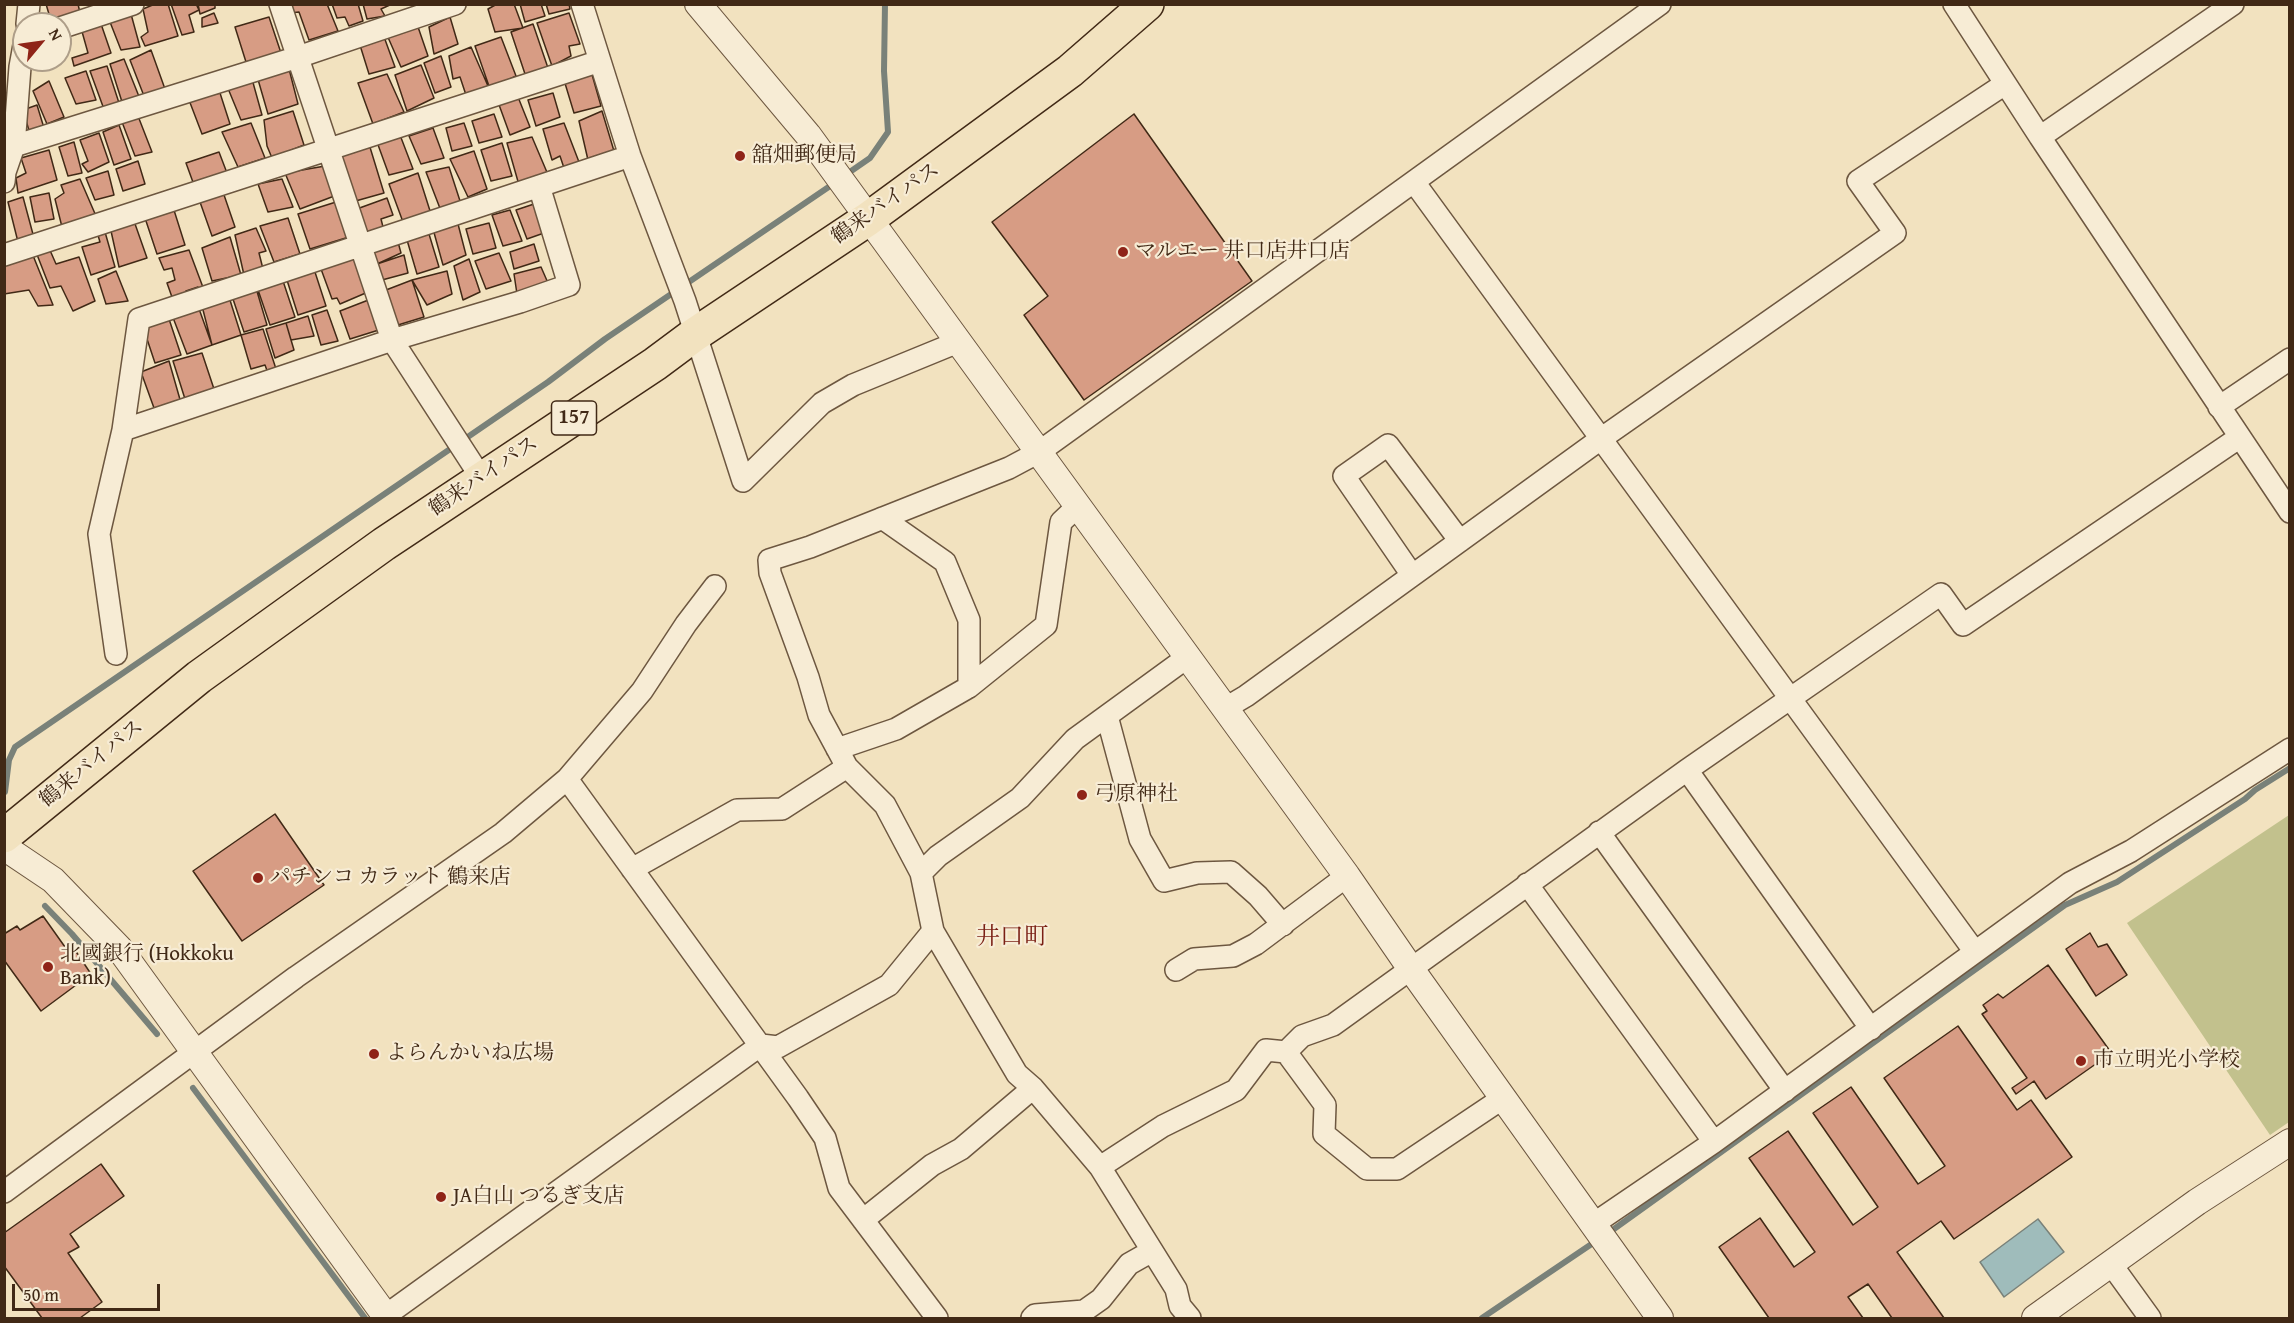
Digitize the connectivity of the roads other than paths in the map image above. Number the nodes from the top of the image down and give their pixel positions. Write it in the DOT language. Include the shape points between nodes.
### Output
graph roads {
  1 [pos="133,4"];
  2 [pos="280,4"];
  3 [pos="455,4"];
  4 [pos="582,4"];
  5 [pos="698,4"];
  6 [pos="1147,4"];
  7 [pos="1660,4"];
  8 [pos="1954,4"];
  9 [pos="2233,4"];
  10 [pos="72,24"];
  11 [pos="298,57"];
  12 [pos="600,61"];
  13 [pos="12,72"];
  14 [pos="2005,84"];
  15 [pos="2040,137"];
  16 [pos="14,146"];
  17 [pos="329,148"];
  18 [pos="630,156"];
  19 [pos="5,172"];
  20 [pos="4,182"];
  21 [pos="1414,182"];
  22 [pos="539,186"];
  23 [pos="868,219"];
  24 [pos="359,247"];
  25 [pos="4,255"];
  26 [pos="694,335"];
  27 [pos="392,340"];
  28 [pos="958,342"];
  29 [pos="2289,359"];
  30 [pos="2219,407"];
  31 [pos="123,429"];
  32 [pos="2240,437"];
  33 [pos="1602,438"];
  34 [pos="1039,452"];
  35 [pos="482,478"];
  36 [pos="1078,505"];
  37 [pos="2289,512"];
  38 [pos="882,518"];
  39 [pos="1460,541"];
  40 [pos="1412,575"];
  41 [pos="715,586"];
  42 [pos="116,654"];
  43 [pos="1189,656"];
  44 [pos="969,687"];
  45 [pos="1790,697"];
  46 [pos="1224,709"];
  47 [pos="1107,716"];
  48 [pos="2289,749"];
  49 [pos="842,758"];
  50 [pos="1687,770"];
  51 [pos="567,779"];
  52 [pos="1599,832"];
  53 [pos="4,836"];
  54 [pos="4,847"];
  55 [pos="632,869"];
  56 [pos="921,873"];
  57 [pos="1347,876"];
  58 [pos="1527,884"];
  59 [pos="1283,925"];
  60 [pos="933,931"];
  61 [pos="1975,952"];
  62 [pos="1411,969"];
  63 [pos="1176,970"];
  64 [pos="1871,1029"];
  65 [pos="761,1045"];
  66 [pos="1286,1052"];
  67 [pos="193,1053"];
  68 [pos="1033,1088"];
  69 [pos="1785,1091"];
  70 [pos="1503,1098"];
  71 [pos="1714,1142"];
  72 [pos="2289,1142"];
  73 [pos="1100,1167"];
  74 [pos="4,1192"];
  75 [pos="863,1220"];
  76 [pos="1598,1233"];
  77 [pos="1152,1251"];
  78 [pos="2111,1264"];
  79 [pos="386,1317"];
  80 [pos="932,1317"];
  81 [pos="1032,1318"];
  82 [pos="1190,1318"];
  83 [pos="1660,1318"];
  84 [pos="2035,1318"];
  85 [pos="2150,1318"];
  1 -- 10 [label="street"];
  2 -- 11 [label="street"];
  3 -- 11 [label="street"];
  4 -- 12 [label="street"];
  5 -- 23 [label="street" via="808,135"];
  6 -- 23 [label="highway, 鶴来バイパス / 157" via="1070,71"];
  7 -- 21 [label="street"];
  8 -- 14 [label="street"];
  9 -- 15 [label="street"];
  11 -- 16 [label="street"];
  11 -- 17 [label="street"];
  12 -- 17 [label="street"];
  12 -- 18 [label="street"];
  13 -- 16 [label="street"];
  14 -- 15 [label="street"];
  14 -- 33 [label="street" via="1858,181 1895,233"];
  15 -- 30 [label="street"];
  16 -- 19 [label="street"];
  17 -- 24 [label="street"];
  17 -- 25 [label="street"];
  18 -- 22 [label="street"];
  18 -- 26 [label="street"];
  19 -- 20 [label="street"];
  21 -- 33 [label="street"];
  21 -- 34 [label="street"];
  22 -- 24 [label="street"];
  22 -- 27 [label="street" via="569,285"];
  23 -- 26 [label="highway, 鶴来バイパス / 157"];
  23 -- 28 [label="street"];
  24 -- 27 [label="street"];
  24 -- 31 [label="street" via="139,319"];
  26 -- 28 [label="street" via="743,482 822,402 853,385"];
  26 -- 35 [label="highway, 鶴来バイパス / 157"];
  27 -- 31 [label="street"];
  27 -- 35 [label="street"];
  28 -- 34 [label="street"];
  29 -- 30 [label="street"];
  30 -- 32 [label="street"];
  31 -- 42 [label="street" via="99,534"];
  32 -- 37 [label="street"];
  32 -- 45 [label="street" via="1963,625 1941,594"];
  33 -- 39 [label="street"];
  33 -- 45 [label="street"];
  34 -- 36 [label="street"];
  34 -- 38 [label="street" via="1010,468"];
  35 -- 53 [label="highway, 鶴来バイパス / 157" via="199,677"];
  36 -- 43 [label="street"];
  36 -- 44 [label="street" via="1061,522 1046,625"];
  38 -- 44 [label="street" via="945,562 969,620"];
  38 -- 49 [label="street" via="769,560 770,573 819,715"];
  39 -- 40 [label="street"];
  39 -- 40 [label="street" via="1388,445 1344,476"];
  40 -- 46 [label="street"];
  41 -- 51 [label="street" via="642,691"];
  43 -- 46 [label="street"];
  43 -- 47 [label="street"];
  44 -- 49 [label="street"];
  45 -- 50 [label="street"];
  45 -- 61 [label="street"];
  46 -- 57 [label="street"];
  47 -- 56 [label="street" via="1075,739 1020,798 938,856"];
  47 -- 59 [label="street" via="1140,839 1164,881 1197,873 1231,872"];
  48 -- 61 [label="street" via="2131,851 2070,883"];
  49 -- 55 [label="street" via="782,808 737,810"];
  49 -- 56 [label="street" via="885,805"];
  50 -- 52 [label="street"];
  50 -- 64 [label="street"];
  51 -- 55 [label="street"];
  51 -- 67 [label="street" via="503,833"];
  52 -- 58 [label="street"];
  52 -- 69 [label="street"];
  54 -- 67 [label="street" via="53,880 119,948"];
  55 -- 65 [label="street"];
  56 -- 60 [label="street"];
  57 -- 59 [label="street"];
  57 -- 62 [label="street"];
  58 -- 62 [label="street"];
  58 -- 71 [label="street"];
  59 -- 63 [label="street" via="1233,956 1194,959"];
  60 -- 65 [label="street" via="889,985 778,1047"];
  60 -- 68 [label="street" via="1017,1074"];
  61 -- 64 [label="street"];
  62 -- 66 [label="street" via="1333,1025 1302,1036"];
  62 -- 70 [label="street"];
  64 -- 69 [label="street"];
  65 -- 75 [label="street" via="825,1138 840,1188"];
  65 -- 79 [label="street"];
  66 -- 70 [label="street" via="1325,1105 1324,1134 1367,1169 1397,1169"];
  66 -- 73 [label="street" via="1266,1050 1236,1090 1163,1126"];
  67 -- 74 [label="street"];
  67 -- 79 [label="street"];
  68 -- 73 [label="street"];
  68 -- 75 [label="street" via="961,1149 932,1165"];
  69 -- 71 [label="street"];
  70 -- 76 [label="street"];
  71 -- 76 [label="street"];
  72 -- 78 [label="street"];
  73 -- 77 [label="street"];
  75 -- 80 [label="street"];
  76 -- 83 [label="street"];
  77 -- 81 [label="street" via="1129,1263 1101,1299 1084,1311"];
  77 -- 82 [label="street"];
  78 -- 84 [label="street"];
  78 -- 85 [label="street"];
}
